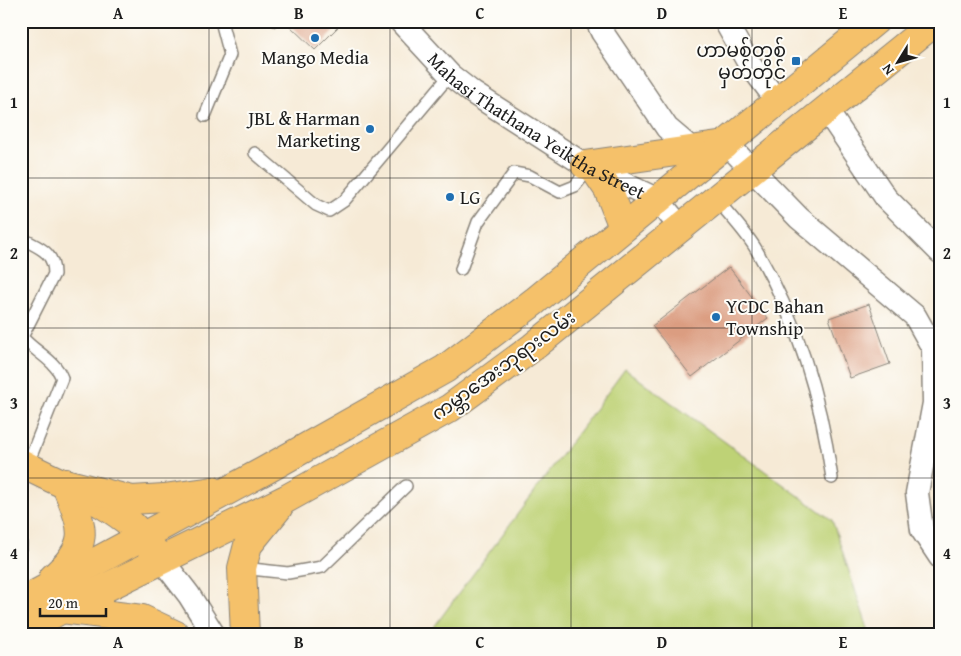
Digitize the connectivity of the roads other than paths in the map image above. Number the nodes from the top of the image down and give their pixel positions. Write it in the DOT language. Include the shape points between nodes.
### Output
graph roads {
  1 [pos="221,21"];
  2 [pos="400,21"];
  3 [pos="597,21"];
  4 [pos="725,21"];
  5 [pos="875,21"];
  6 [pos="936,21"];
  7 [pos="450,75"];
  8 [pos="778,102"];
  9 [pos="827,111"];
  10 [pos="205,116"];
  11 [pos="727,144"];
  12 [pos="693,150"];
  13 [pos="255,153"];
  14 [pos="590,167"];
  15 [pos="752,171"];
  16 [pos="658,200"];
  17 [pos="717,200"];
  18 [pos="623,227"];
  19 [pos="681,228"];
  20 [pos="21,238"];
  21 [pos="940,252"];
  22 [pos="461,269"];
  23 [pos="932,452"];
  24 [pos="24,464"];
  25 [pos="264,471"];
  26 [pos="832,478"];
  27 [pos="65,483"];
  28 [pos="406,486"];
  29 [pos="286,499"];
  30 [pos="143,538"];
  31 [pos="940,557"];
  32 [pos="162,560"];
  33 [pos="242,568"];
  34 [pos="25,600"];
  35 [pos="62,609"];
  36 [pos="21,632"];
  37 [pos="176,635"];
  38 [pos="214,635"];
  39 [pos="245,635"];
  1 -- 10 [label="lane" via="230,55"];
  2 -- 7 [label="street, Mahasi Thathana Yeiktha Street"];
  3 -- 12 [label="street" via="667,128"];
  4 -- 8 [label="street" via="748,62"];
  5 -- 8 [label="main road, ကမ္ဘာအေးဘုရားလမ်း"];
  6 -- 9 [label="main road, ကမ္ဘာအေးဘုရားလမ်း"];
  7 -- 13 [label="lane" via="344,202 329,211 316,205"];
  7 -- 14 [label="street, Mahasi Thathana Yeiktha Street"];
  8 -- 11 [label="main road, ကမ္ဘာအေးဘုရားလမ်း"];
  9 -- 15 [label="main road, ကမ္ဘာအေးဘုရားလမ်း"];
  9 -- 21 [label="street" via="886,198"];
  11 -- 12 [label="main road"];
  11 -- 15 [label="street"];
  11 -- 16 [label="main road, ကမ္ဘာအေးဘုရားလမ်း"];
  12 -- 14 [label="main road"];
  14 -- 16 [label="street, Mahasi Thathana Yeiktha Street"];
  14 -- 18 [label="main road" via="608,189"];
  14 -- 22 [label="lane" via="575,186 560,192 530,176 514,173 478,222"];
  15 -- 17 [label="main road, ကမ္ဘာအေးဘုရားလမ်း"];
  15 -- 23 [label="street" via="799,218 914,316 933,348"];
  16 -- 18 [label="main road, ကမ္ဘာအေးဘုရားလမ်း"];
  16 -- 19 [label="street"];
  17 -- 19 [label="main road, ကမ္ဘာအေးဘုရားလမ်း"];
  17 -- 26 [label="lane" via="757,250 793,325 826,431"];
  18 -- 25 [label="main road, ကမ္ဘာအေးဘုရားလမ်း" via="535,301 445,369"];
  19 -- 29 [label="main road, ကမ္ဘာအေးဘုရားလမ်း" via="533,347 450,408"];
  20 -- 24 [label="lane" via="46,252 54,262 54,274 22,337 58,367 62,378"];
  23 -- 31 [label="street" via="918,493 922,530"];
  24 -- 27 [label="main road"];
  25 -- 27 [label="main road" via="206,493 132,500"];
  25 -- 30 [label="main road, ကမ္ဘာအေးဘုရားလမ်း"];
  27 -- 30 [label="main road" via="128,521"];
  27 -- 34 [label="main road" via="80,521 82,540 75,554 55,576"];
  28 -- 33 [label="lane" via="322,567 288,573"];
  29 -- 32 [label="main road, ကမ္ဘာအေးဘုရားလမ်း"];
  29 -- 33 [label="main road" via="248,545"];
  30 -- 32 [label="main road"];
  30 -- 34 [label="main road, ကမ္ဘာအေးဘုရားလမ်း"];
  32 -- 35 [label="main road, ကမ္ဘာအေးဘုရားလမ်း"];
  32 -- 38 [label="street"];
  33 -- 39 [label="main road"];
  35 -- 36 [label="main road, ကမ္ဘာအေးဘုရားလမ်း"];
  35 -- 37 [label="main road" via="142,619"];
}
